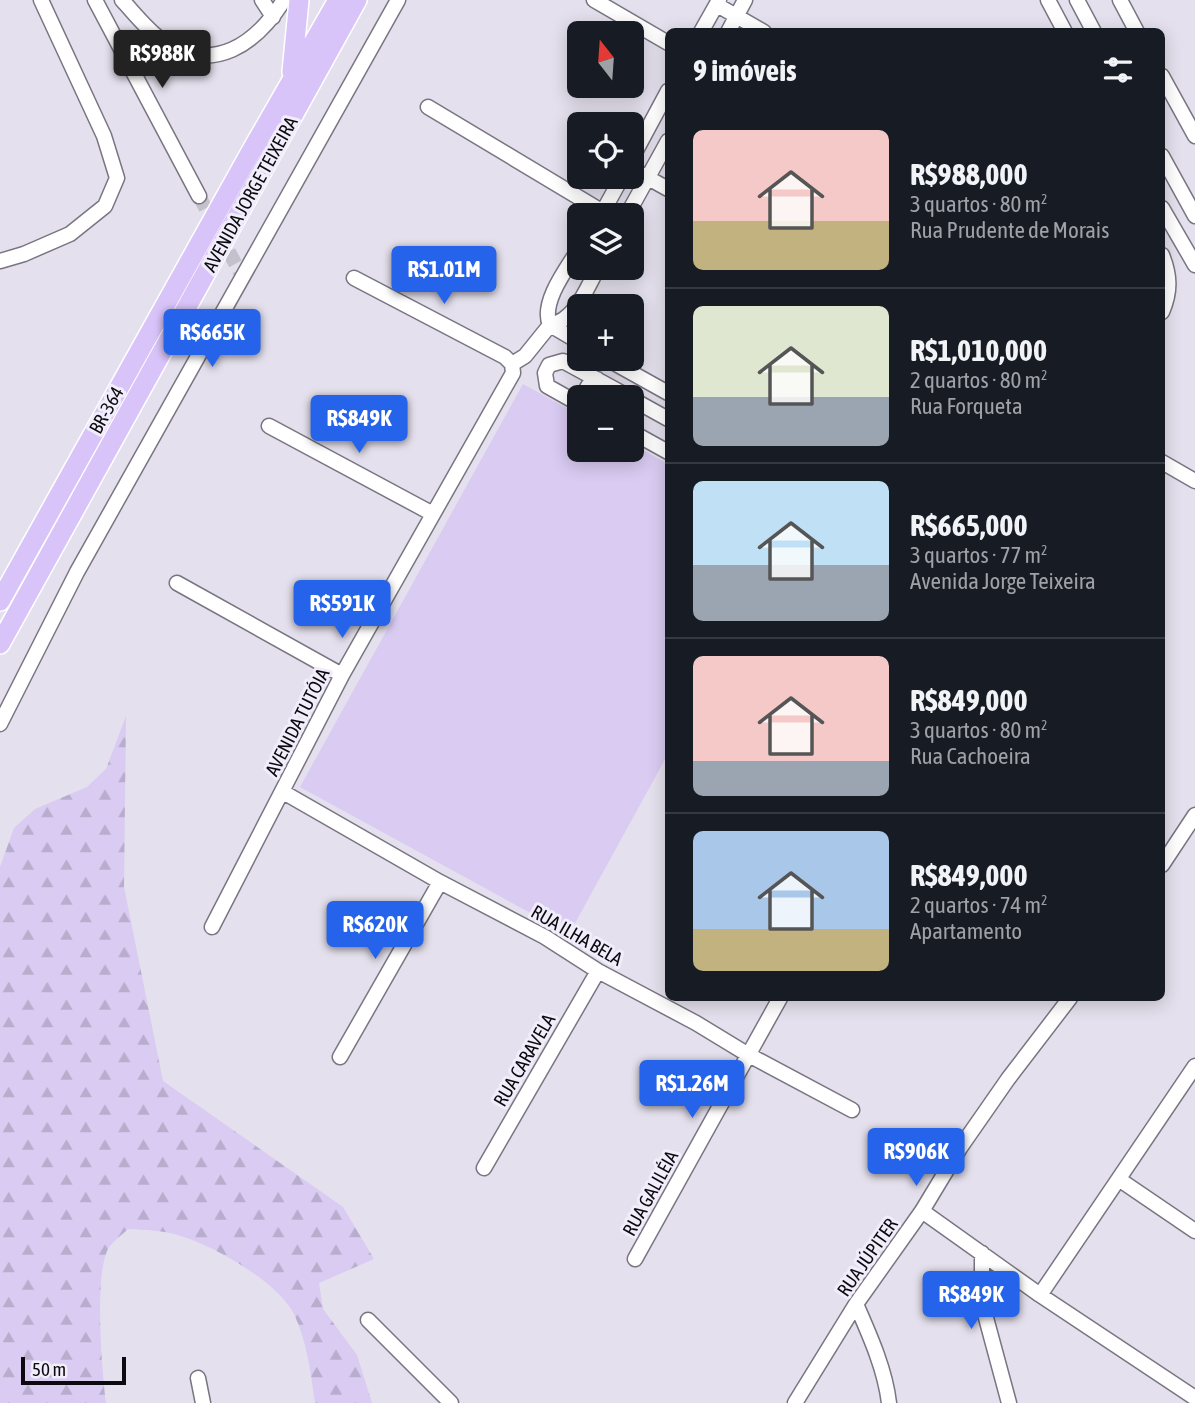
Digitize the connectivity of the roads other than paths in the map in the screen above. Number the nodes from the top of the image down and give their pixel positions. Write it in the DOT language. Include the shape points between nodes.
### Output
graph roads {
  1 [pos="41,0"];
  2 [pos="94,0"];
  3 [pos="122,0"];
  4 [pos="262,0"];
  5 [pos="284,0"];
  6 [pos="299,0"];
  7 [pos="338,0"];
  8 [pos="358,0"];
  9 [pos="367,0"];
  10 [pos="398,0"];
  11 [pos="594,0"];
  12 [pos="745,0"];
  13 [pos="1048,0"];
  14 [pos="1077,0"];
  15 [pos="1119,0"];
  16 [pos="718,2"];
  17 [pos="736,16"];
  18 [pos="273,18"];
  19 [pos="703,28"];
  20 [pos="730,28"];
  21 [pos="757,28"];
  22 [pos="1063,28"];
  23 [pos="1092,28"];
  24 [pos="1135,28"];
  25 [pos="665,41"];
  26 [pos="332,45"];
  27 [pos="291,80"];
  28 [pos="1165,81"];
  29 [pos="665,97"];
  30 [pos="428,107"];
  31 [pos="1193,127"];
  32 [pos="644,136"];
  33 [pos="665,147"];
  34 [pos="1165,161"];
  35 [pos="644,176"];
  36 [pos="648,178"];
  37 [pos="665,187"];
  38 [pos="199,196"];
  39 [pos="584,203"];
  40 [pos="634,203"];
  41 [pos="1165,213"];
  42 [pos="1195,216"];
  43 [pos="0,261"];
  44 [pos="1195,265"];
  45 [pos="1165,266"];
  46 [pos="567,270"];
  47 [pos="354,278"];
  48 [pos="591,280"];
  49 [pos="1165,304"];
  50 [pos="550,325"];
  51 [pos="567,335"];
  52 [pos="512,364"];
  53 [pos="628,371"];
  54 [pos="597,379"];
  55 [pos="589,385"];
  56 [pos="607,385"];
  57 [pos="665,391"];
  58 [pos="567,397"];
  59 [pos="644,406"];
  60 [pos="665,417"];
  61 [pos="269,426"];
  62 [pos="644,439"];
  63 [pos="665,450"];
  64 [pos="1165,464"];
  65 [pos="1195,481"];
  66 [pos="433,514"];
  67 [pos="177,583"];
  68 [pos="0,601"];
  69 [pos="0,644"];
  70 [pos="342,675"];
  71 [pos="0,724"];
  72 [pos="283,792"];
  73 [pos="1195,815"];
  74 [pos="1165,860"];
  75 [pos="440,882"];
  76 [pos="212,928"];
  77 [pos="598,971"];
  78 [pos="778,1001"];
  79 [pos="1068,1001"];
  80 [pos="747,1054"];
  81 [pos="340,1057"];
  82 [pos="1195,1066"];
  83 [pos="852,1110"];
  84 [pos="484,1168"];
  85 [pos="1120,1180"];
  86 [pos="922,1211"];
  87 [pos="1195,1231"];
  88 [pos="982,1253"];
  89 [pos="635,1259"];
  90 [pos="1040,1295"];
  91 [pos="856,1304"];
  92 [pos="368,1320"];
  93 [pos="198,1378"];
  94 [pos="1195,1398"];
  95 [pos="203,1403"];
  96 [pos="451,1403"];
  97 [pos="795,1403"];
  98 [pos="890,1403"];
  99 [pos="1009,1403"];
  1 -- 43 [label="street" via="104,136 117,178 106,206 70,234"];
  2 -- 38 [label="street"];
  3 -- 18 [label="street" via="163,41 206,57 234,49"];
  4 -- 18 [label="street"];
  5 -- 18 [label="street"];
  6 -- 27 [label="highway"];
  7 -- 27 [label="highway, BR-364 / BR-364"];
  8 -- 26 [label="highway, AVENIDA JORGE TEIXEIRA / BR-364"];
  9 -- 26 [label="highway"];
  10 -- 71 [label="street" via="76,572"];
  11 -- 25 [label="street"];
  12 -- 17 [label="street"];
  13 -- 22 [label="street"];
  14 -- 23 [label="street"];
  15 -- 24 [label="street"];
  16 -- 17 [label="street"];
  16 -- 19 [label="street"];
  17 -- 20 [label="street"];
  17 -- 21 [label="street"];
  26 -- 69 [label="highway, AVENIDA JORGE TEIXEIRA / BR-364"];
  27 -- 68 [label="highway, BR-364 / BR-364"];
  28 -- 31 [label="street"];
  29 -- 32 [label="street"];
  30 -- 39 [label="street"];
  33 -- 36 [label="street"];
  34 -- 42 [label="street"];
  35 -- 36 [label="street"];
  36 -- 37 [label="street"];
  36 -- 40 [label="street"];
  41 -- 44 [label="street"];
  45 -- 49 [label="street" via="1169,281"];
  46 -- 50 [label="street" via="547,304"];
  47 -- 52 [label="street"];
  48 -- 50 [label="street, AVENIDA TUTÓIA" via="572,314"];
  50 -- 51 [label="street"];
  50 -- 52 [label="street, AVENIDA TUTÓIA" via="526,356"];
  52 -- 66 [label="street, AVENIDA TUTÓIA" via="513,373"];
  53 -- 57 [label="street"];
  54 -- 55 [label="street"];
  54 -- 56 [label="street"];
  54 -- 58 [label="street" via="563,361 554,362 546,369 547,386"];
  59 -- 60 [label="street"];
  61 -- 66 [label="street"];
  62 -- 63 [label="street"];
  64 -- 65 [label="street"];
  66 -- 70 [label="street, AVENIDA TUTÓIA"];
  67 -- 70 [label="street"];
  70 -- 72 [label="street, AVENIDA TUTÓIA"];
  72 -- 75 [label="street, RUA ILHA BELA"];
  72 -- 76 [label="street, AVENIDA TUTÓIA"];
  73 -- 74 [label="street"];
  75 -- 77 [label="street, RUA ILHA BELA" via="545,937"];
  75 -- 81 [label="street"];
  77 -- 80 [label="street, RUA ILHA BELA"];
  77 -- 84 [label="street, RUA CARAVELA"];
  78 -- 80 [label="street, RUA GALILÉIA"];
  79 -- 86 [label="street, RUA JÚPITER" via="1007,1079"];
  80 -- 83 [label="street, RUA ILHA BELA"];
  80 -- 89 [label="street, RUA GALILÉIA"];
  82 -- 85 [label="street"];
  85 -- 87 [label="street"];
  85 -- 90 [label="street"];
  86 -- 88 [label="street"];
  86 -- 91 [label="street, RUA JÚPITER"];
  88 -- 90 [label="street"];
  88 -- 99 [label="street" via="982,1303"];
  90 -- 94 [label="street"];
  91 -- 97 [label="street, RUA JÚPITER"];
  91 -- 98 [label="street" via="873,1342"];
  92 -- 96 [label="street"];
  93 -- 95 [label="street"];
}
